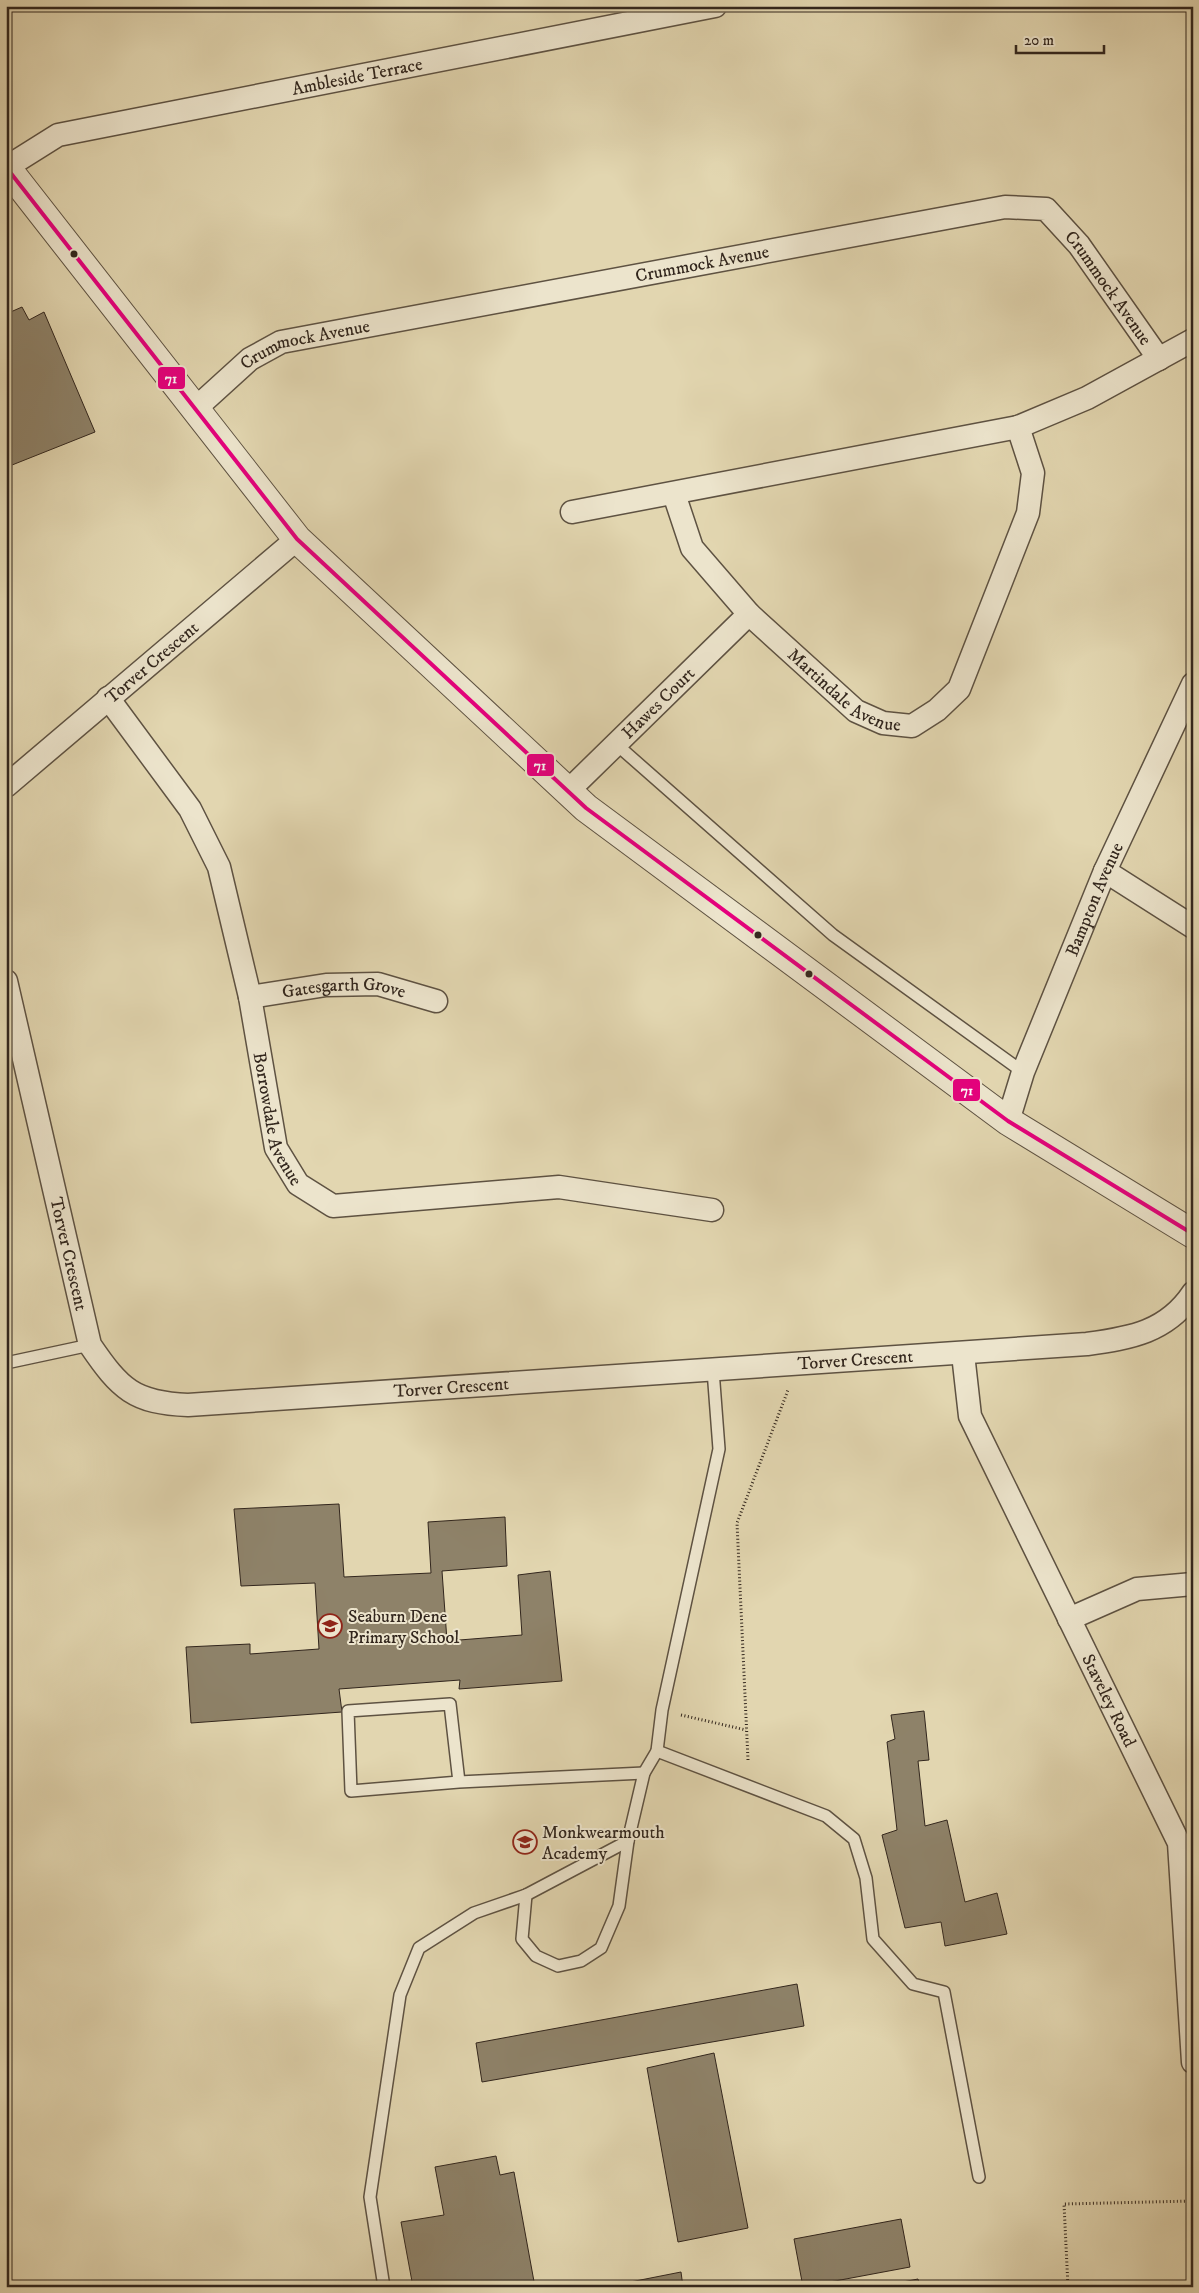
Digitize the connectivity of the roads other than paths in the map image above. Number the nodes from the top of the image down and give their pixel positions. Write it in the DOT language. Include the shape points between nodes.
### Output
graph roads {
  1 [pos="715,6"];
  2 [pos="6,167"];
  3 [pos="1193,340"];
  4 [pos="1159,359"];
  5 [pos="195,409"];
  6 [pos="1018,427"];
  7 [pos="674,494"];
  8 [pos="572,512"];
  9 [pos="297,539"];
  10 [pos="749,614"];
  11 [pos="1193,684"];
  12 [pos="108,698"];
  13 [pos="616,744"];
  14 [pos="6,786"];
  15 [pos="568,792"];
  16 [pos="1105,872"];
  17 [pos="1193,927"];
  18 [pos="6,981"];
  19 [pos="250,997"];
  20 [pos="436,1000"];
  21 [pos="1023,1072"];
  22 [pos="1008,1121"];
  23 [pos="712,1210"];
  24 [pos="1193,1234"];
  25 [pos="1193,1293"];
  26 [pos="90,1345"];
  27 [pos="963,1354"];
  28 [pos="6,1363"];
  29 [pos="713,1370"];
  30 [pos="1193,1584"];
  31 [pos="1069,1619"];
  32 [pos="657,1751"];
  33 [pos="644,1774"];
  34 [pos="459,1782"];
  35 [pos="628,1841"];
  36 [pos="1186,1842"];
  37 [pos="526,1895"];
  38 [pos="1193,2062"];
  39 [pos="979,2177"];
  40 [pos="384,2287"];
  1 -- 2 [label="street, Ambleside Terrace" via="58,135"];
  2 -- 5 [label="street"];
  3 -- 4 [label="street"];
  4 -- 5 [label="street, Crummock Avenue" via="1079,245 1046,209 1005,207 282,342 250,359"];
  4 -- 6 [label="street" via="1087,398"];
  5 -- 9 [label="street"];
  6 -- 7 [label="street"];
  6 -- 10 [label="street, Martindale Avenue" via="1033,473 1028,513 959,689 937,710 912,726 883,723 856,711"];
  7 -- 8 [label="street"];
  7 -- 10 [label="street, Martindale Avenue" via="692,548"];
  9 -- 12 [label="street, Torver Crescent"];
  9 -- 15 [label="street"];
  10 -- 13 [label="street, Hawes Court"];
  11 -- 16 [label="street, Bampton Avenue"];
  12 -- 14 [label="street, Torver Crescent"];
  12 -- 19 [label="street, Borrowdale Avenue" via="190,809 219,867"];
  13 -- 15 [label="street, Hawes Court"];
  13 -- 21 [label="lane" via="833,935"];
  15 -- 22 [label="street"];
  16 -- 17 [label="street"];
  16 -- 21 [label="street, Bampton Avenue"];
  18 -- 26 [label="street, Torver Crescent"];
  19 -- 20 [label="street, Gatesgarth Grove" via="326,985 378,984"];
  19 -- 23 [label="street, Borrowdale Avenue" via="276,1148 298,1184 334,1206 559,1187"];
  21 -- 22 [label="street, Bampton Avenue"];
  22 -- 24 [label="street"];
  25 -- 27 [label="street, Torver Crescent" via="1184,1306 1161,1326 1122,1339"];
  26 -- 28 [label="lane"];
  26 -- 29 [label="street, Torver Crescent" via="110,1374 132,1393 159,1404 188,1405"];
  27 -- 29 [label="street, Torver Crescent"];
  27 -- 31 [label="street, Staveley Road" via="970,1416"];
  29 -- 32 [label="lane" via="719,1449 662,1710"];
  30 -- 31 [label="street" via="1137,1589"];
  31 -- 36 [label="street, Staveley Road"];
  32 -- 33 [label="lane"];
  32 -- 39 [label="lane" via="826,1816 854,1839 866,1878 874,1939 913,1984 944,1992"];
  33 -- 34 [label="lane"];
  33 -- 35 [label="lane"];
  34 -- 34 [label="lane" via="351,1791 348,1711 450,1704"];
  35 -- 37 [label="lane"];
  35 -- 37 [label="lane" via="620,1906 600,1948 581,1962 558,1966 536,1956 522,1939"];
  36 -- 38 [label="street, Staveley Road"];
  37 -- 40 [label="lane" via="474,1913 419,1948 400,1995 370,2197"];
}
